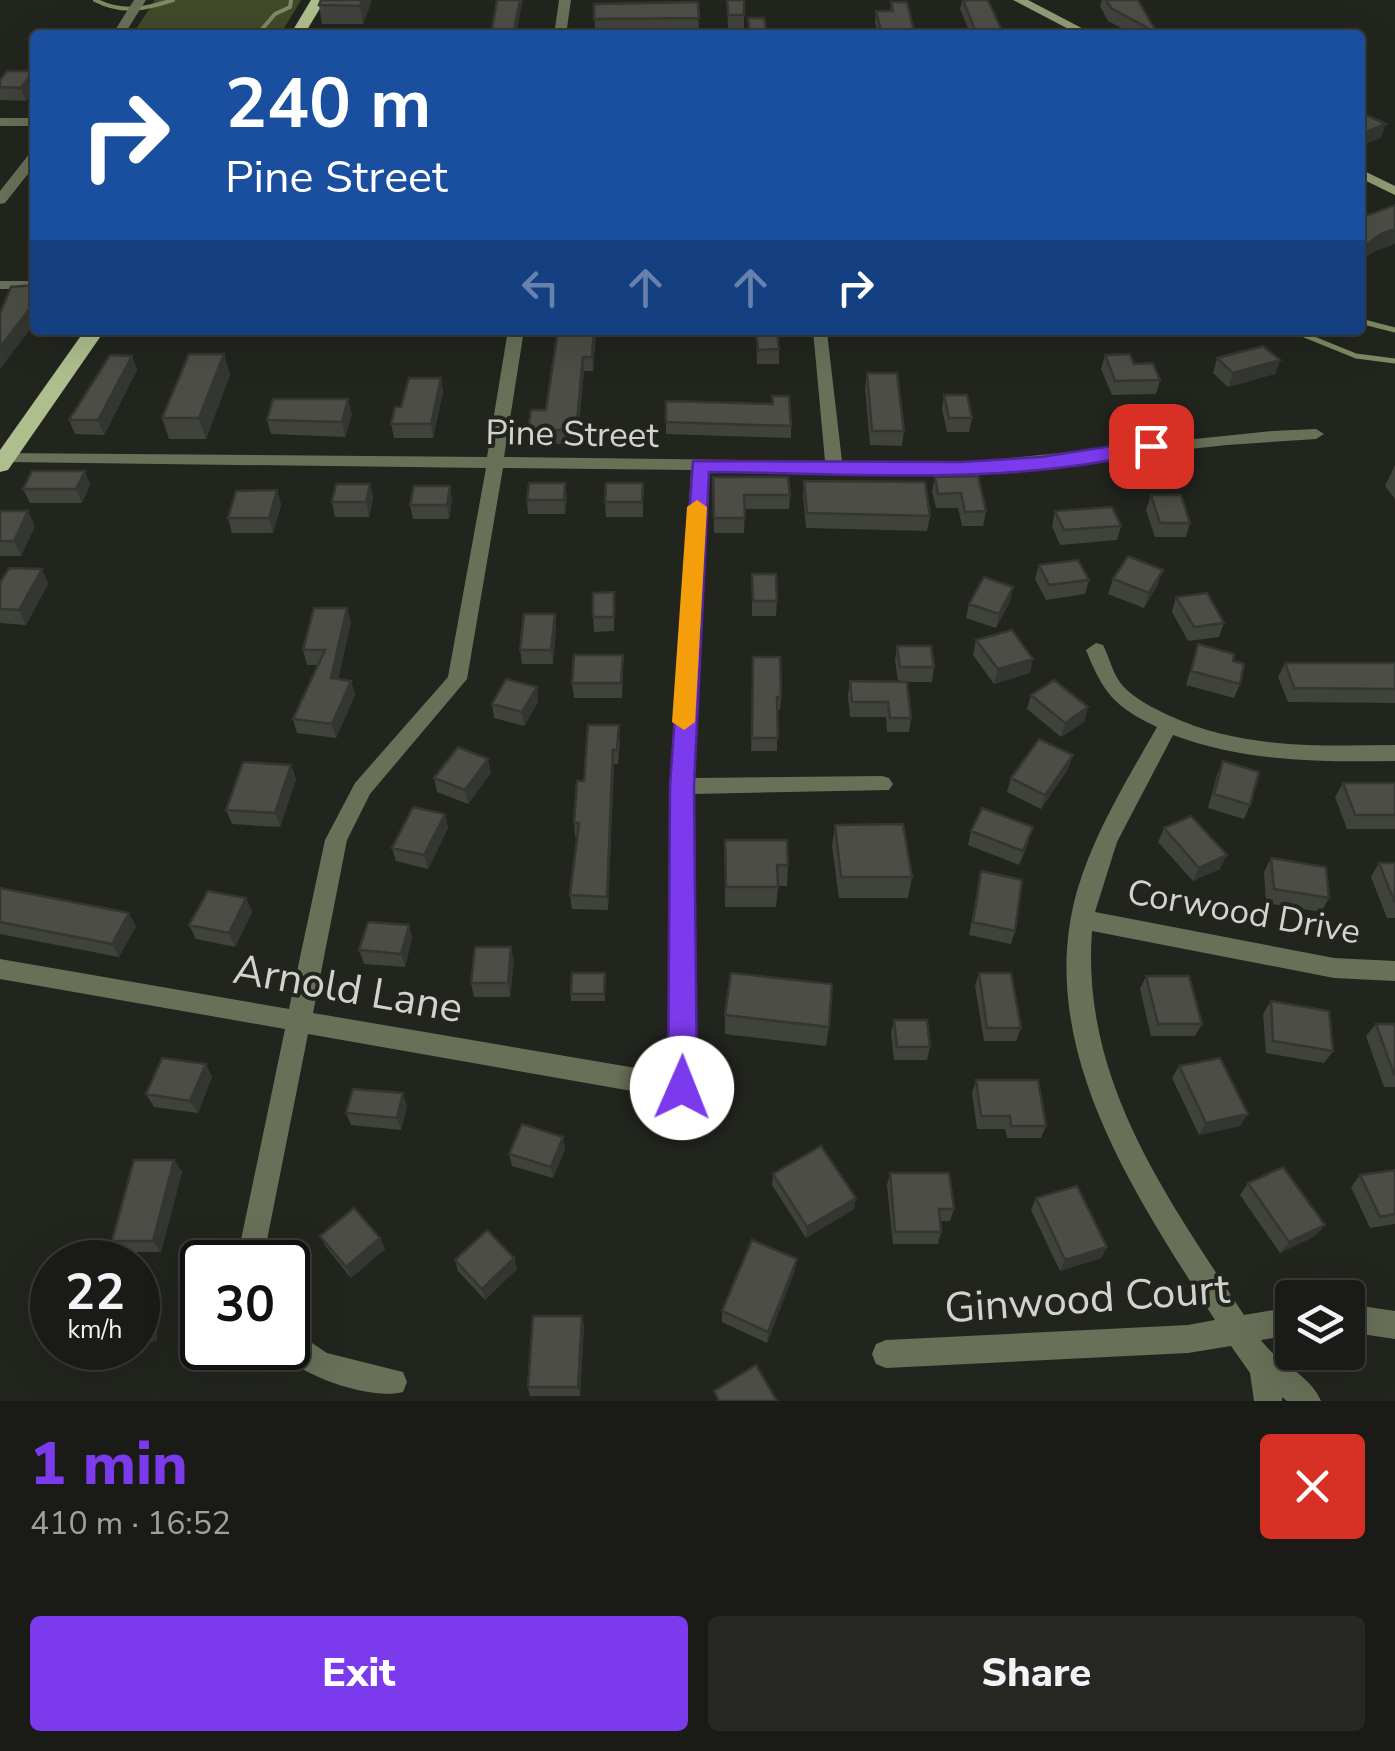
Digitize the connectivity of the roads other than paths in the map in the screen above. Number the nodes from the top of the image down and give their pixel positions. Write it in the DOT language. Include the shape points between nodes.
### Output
graph roads {
  1 [pos="140,0"];
  2 [pos="318,0"];
  3 [pos="565,0"];
  4 [pos="1019,0"];
  5 [pos="121,30"];
  6 [pos="301,30"];
  7 [pos="561,30"];
  8 [pos="1079,30"];
  9 [pos="0,122"];
  10 [pos="30,122"];
  11 [pos="30,162"];
  12 [pos="1365,175"];
  13 [pos="1395,190"];
  14 [pos="0,200"];
  15 [pos="0,285"];
  16 [pos="30,285"];
  17 [pos="92,335"];
  18 [pos="515,335"];
  19 [pos="819,335"];
  20 [pos="1316,434"];
  21 [pos="3,461"];
  22 [pos="495,464"];
  23 [pos="834,465"];
  24 [pos="700,466"];
  25 [pos="1096,650"];
  26 [pos="1168,725"];
  27 [pos="1395,753"];
  28 [pos="882,784"];
  29 [pos="682,786"];
  30 [pos="1082,919"];
  31 [pos="0,969"];
  32 [pos="1395,972"];
  33 [pos="300,1020"];
  34 [pos="254,1240"];
  35 [pos="1365,1320"];
  36 [pos="1395,1324"];
  37 [pos="1275,1326"];
  38 [pos="1240,1333"];
  39 [pos="886,1354"];
  40 [pos="310,1357"];
  41 [pos="1264,1369"];
  42 [pos="393,1382"];
  43 [pos="1268,1401"];
  44 [pos="1308,1401"];
  1 -- 5 [label="street"];
  2 -- 6 [label="main road"];
  3 -- 7 [label="street"];
  4 -- 8 [label="street"];
  9 -- 10 [label="street"];
  11 -- 14 [label="street"];
  12 -- 13 [label="street"];
  15 -- 16 [label="street"];
  17 -- 21 [label="main road"];
  18 -- 22 [label="street"];
  19 -- 23 [label="street"];
  20 -- 23 [label="street, Pine Street" via="1185,441 1041,464"];
  21 -- 22 [label="street, Pine Street"];
  22 -- 24 [label="street, Pine Street"];
  22 -- 33 [label="street" via="457,678 362,789 336,840"];
  23 -- 24 [label="street, Pine Street"];
  24 -- 29 [label="street"];
  25 -- 26 [label="street" via="1124,700"];
  26 -- 27 [label="street" via="1264,752"];
  26 -- 30 [label="street" via="1099,858"];
  28 -- 29 [label="street"];
  29 -- 33 [label="street, Arnold Lane" via="682,1088"];
  30 -- 32 [label="street, Corwood Drive" via="1334,968"];
  30 -- 38 [label="street" via="1078,990 1109,1104 1154,1203"];
  31 -- 33 [label="street, Arnold Lane"];
  33 -- 34 [label="street"];
  35 -- 36 [label="street"];
  37 -- 38 [label="street, Ginwood Court"];
  38 -- 39 [label="street, Ginwood Court"];
  38 -- 41 [label="street"];
  40 -- 42 [label="street" via="348,1374"];
  41 -- 43 [label="street"];
  41 -- 44 [label="street" via="1299,1388"];
}
